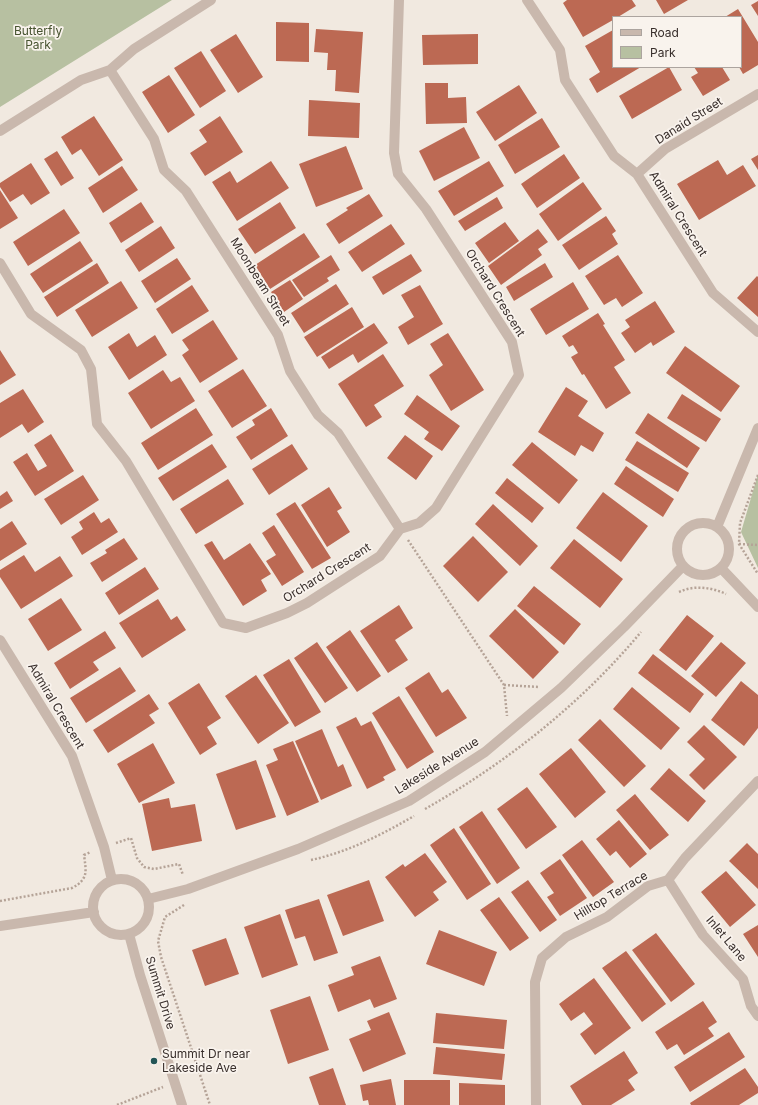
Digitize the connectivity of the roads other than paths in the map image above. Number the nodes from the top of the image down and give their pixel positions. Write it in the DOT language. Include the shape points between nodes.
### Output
graph roads {
  1 [pos="211,0"];
  2 [pos="399,0"];
  3 [pos="527,0"];
  4 [pos="110,70"];
  5 [pos="758,94"];
  6 [pos="0,131"];
  7 [pos="637,174"];
  8 [pos="0,263"];
  9 [pos="758,332"];
  10 [pos="758,428"];
  11 [pos="717,527"];
  12 [pos="400,529"];
  13 [pos="683,566"];
  14 [pos="721,568"];
  15 [pos="758,607"];
  16 [pos="0,640"];
  17 [pos="758,781"];
  18 [pos="112,880"];
  19 [pos="668,880"];
  20 [pos="148,899"];
  21 [pos="94,912"];
  22 [pos="0,926"];
  23 [pos="129,934"];
  24 [pos="758,1016"];
  25 [pos="182,1105"];
  26 [pos="536,1105"];
  1 -- 4 [label="street" via="134,49"];
  2 -- 12 [label="street, Orchard Crescent" via="394,154 398,174 426,209 512,342 519,375 436,508 419,523"];
  3 -- 7 [label="street, Admiral Crescent" via="560,50 565,80 614,156"];
  4 -- 6 [label="street" via="81,80"];
  4 -- 12 [label="street, Moonbeam Street" via="154,139 164,170 186,191 278,335 290,371 318,414 338,432"];
  5 -- 7 [label="street, Danaid Street" via="665,149"];
  7 -- 9 [label="street, Admiral Crescent" via="713,293"];
  8 -- 12 [label="street, Orchard Crescent" via="31,314 81,350 90,369 97,424 126,460 223,623 246,628 307,603 380,556"];
  10 -- 11 [label="street"];
  11 -- 13 [label="street" via="706,523 685,530 678,540 677,551"];
  11 -- 14 [label="street" via="728,542 727,558"];
  13 -- 14 [label="street" via="695,574 707,575"];
  13 -- 20 [label="street, Lakeside Avenue" via="561,688 485,752 409,801 298,849 188,889"];
  14 -- 15 [label="street"];
  16 -- 18 [label="street, Admiral Crescent" via="72,756 104,847"];
  17 -- 19 [label="street, Hilltop Terrace" via="684,858"];
  18 -- 20 [label="street" via="121,879 138,884"];
  18 -- 21 [label="street" via="96,896"];
  19 -- 24 [label="street, Inlet Lane" via="703,935 743,979 751,1006"];
  19 -- 26 [label="street, Hilltop Terrace" via="648,886 607,917 566,937 542,958 535,982"];
  20 -- 23 [label="street" via="149,908 143,924"];
  21 -- 22 [label="street"];
  21 -- 23 [label="street" via="97,920 111,933"];
  23 -- 25 [label="street, Summit Drive"];
}
